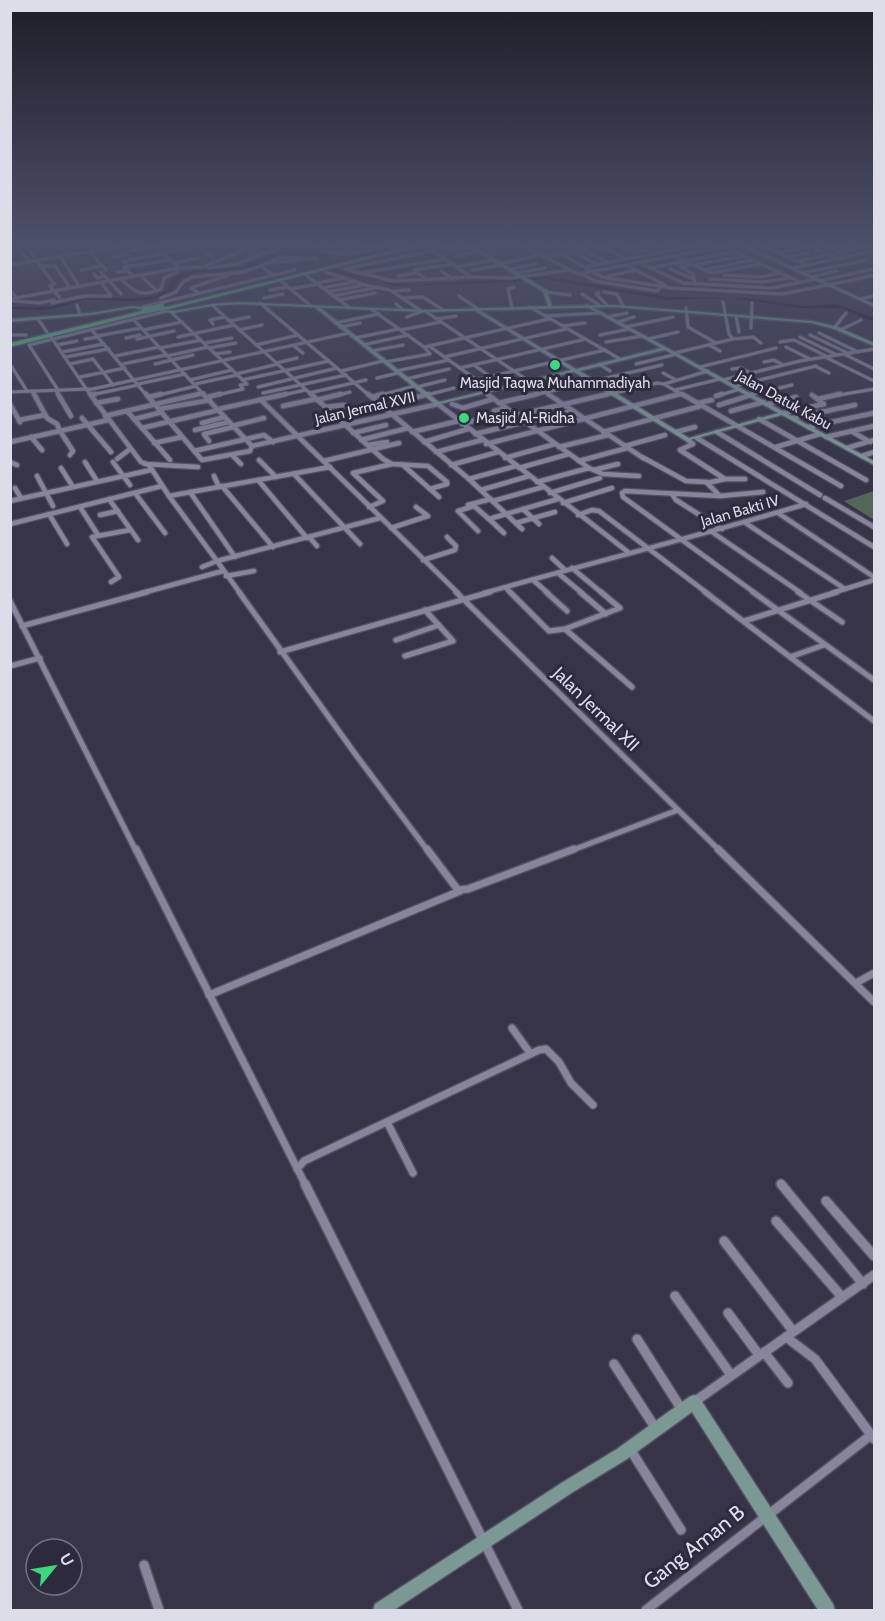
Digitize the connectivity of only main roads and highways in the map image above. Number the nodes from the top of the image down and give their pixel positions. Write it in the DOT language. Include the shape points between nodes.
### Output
graph roads {
  1 [pos="42,319"];
  2 [pos="106,319"];
  3 [pos="771,319"];
  4 [pos="10,321"];
  5 [pos="10,344"];
  6 [pos="874,347"];
  1 -- 4 [label="main road"];
  2 -- 5 [label="highway"];
  3 -- 6 [label="main road" via="812,322"];
}
